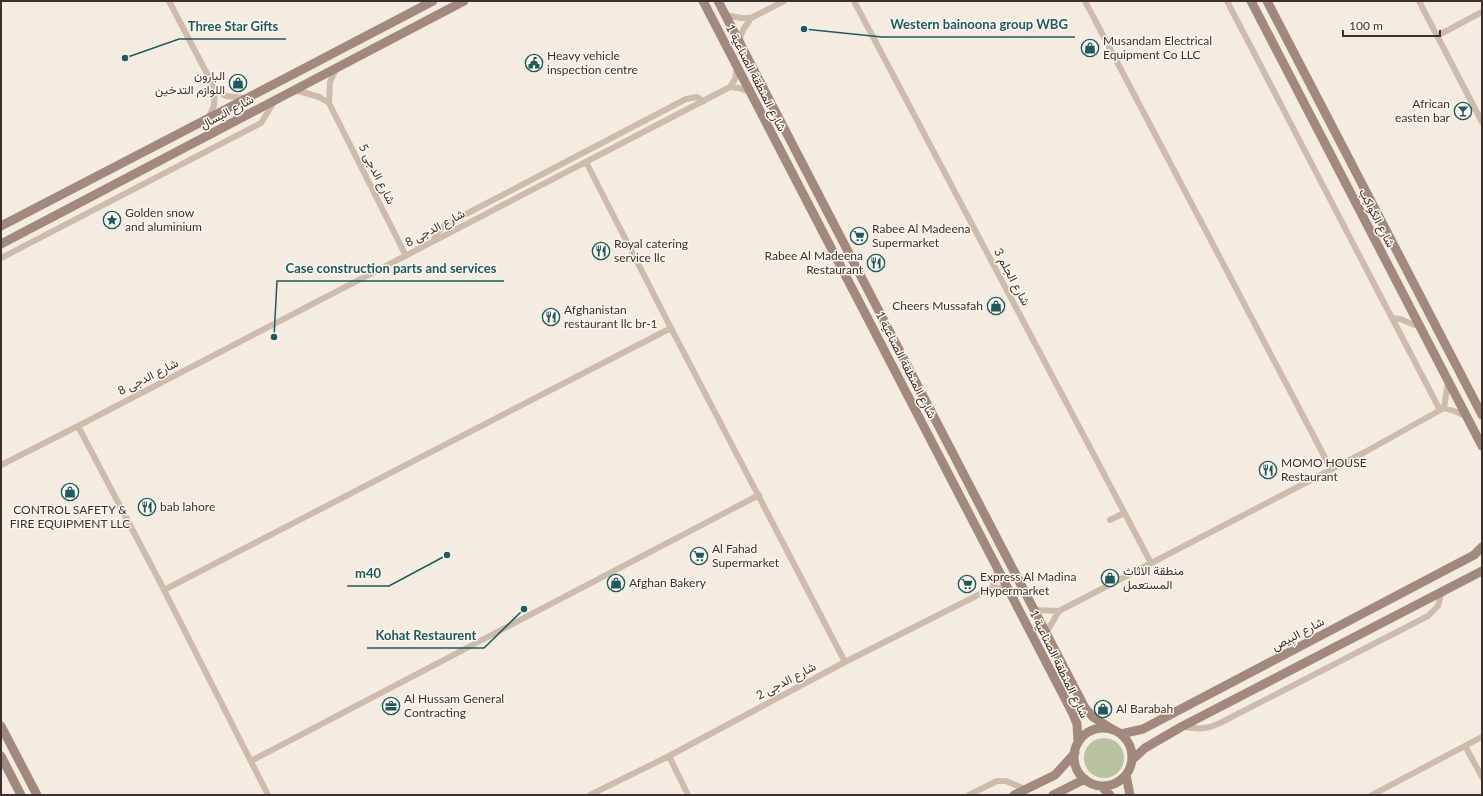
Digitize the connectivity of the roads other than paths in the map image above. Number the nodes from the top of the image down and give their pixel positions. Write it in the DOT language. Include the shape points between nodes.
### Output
graph roads {
  1 [pos="169,1"];
  2 [pos="428,1"];
  3 [pos="433,1"];
  4 [pos="464,1"];
  5 [pos="703,1"];
  6 [pos="718,1"];
  7 [pos="784,1"];
  8 [pos="854,1"];
  9 [pos="1085,1"];
  10 [pos="1228,1"];
  11 [pos="1251,1"];
  12 [pos="1267,1"];
  13 [pos="1419,1"];
  14 [pos="419,8"];
  15 [pos="1482,12"];
  16 [pos="725,16"];
  17 [pos="751,18"];
  18 [pos="1437,36"];
  19 [pos="739,42"];
  20 [pos="737,66"];
  21 [pos="336,69"];
  22 [pos="730,87"];
  23 [pos="215,89"];
  24 [pos="295,90"];
  25 [pos="751,93"];
  26 [pos="246,98"];
  27 [pos="704,101"];
  28 [pos="274,102"];
  29 [pos="329,103"];
  30 [pos="208,118"];
  31 [pos="1482,122"];
  32 [pos="586,162"];
  33 [pos="1,226"];
  34 [pos="433,241"];
  35 [pos="1,244"];
  36 [pos="406,256"];
  37 [pos="1,258"];
  38 [pos="1392,318"];
  39 [pos="1420,327"];
  40 [pos="671,328"];
  41 [pos="1448,382"];
  42 [pos="1442,409"];
  43 [pos="1482,415"];
  44 [pos="1467,417"];
  45 [pos="78,426"];
  46 [pos="1482,446"];
  47 [pos="1,465"];
  48 [pos="1331,469"];
  49 [pos="759,495"];
  50 [pos="1124,513"];
  51 [pos="1110,520"];
  52 [pos="1482,547"];
  53 [pos="1151,563"];
  54 [pos="996,565"];
  55 [pos="1482,571"];
  56 [pos="992,588"];
  57 [pos="164,590"];
  58 [pos="1442,591"];
  59 [pos="1010,592"];
  60 [pos="1034,610"];
  61 [pos="1059,611"];
  62 [pos="1046,633"];
  63 [pos="845,662"];
  64 [pos="1,726"];
  65 [pos="1181,727"];
  66 [pos="1112,729"];
  67 [pos="1121,734"];
  68 [pos="1482,737"];
  69 [pos="1078,744"];
  70 [pos="1466,746"];
  71 [pos="1075,753"];
  72 [pos="1,756"];
  73 [pos="668,756"];
  74 [pos="1132,760"];
  75 [pos="251,761"];
  76 [pos="1126,775"];
  77 [pos="1482,777"];
  78 [pos="1085,779"];
  79 [pos="1101,786"];
  80 [pos="1025,789"];
  81 [pos="22,795"];
  82 [pos="37,795"];
  83 [pos="268,795"];
  84 [pos="590,795"];
  85 [pos="688,795"];
  86 [pos="969,795"];
  87 [pos="1014,795"];
  88 [pos="1053,795"];
  89 [pos="1110,795"];
  90 [pos="1130,795"];
  91 [pos="1372,795"];
  1 -- 23 [label="street"];
  2 -- 14 [label="street"];
  3 -- 14 [label="street, شارع البسال"];
  4 -- 21 [label="street, شارع البسال"];
  5 -- 20 [label="street, شارع المنطقة الصناعية 1"];
  6 -- 16 [label="street, شارع المنطقة الصناعية 1"];
  7 -- 17 [label="street"];
  8 -- 50 [label="street, شارع الحِلم 3"];
  9 -- 48 [label="street"];
  10 -- 38 [label="street"];
  11 -- 39 [label="street, شارع الكَواكِب"];
  12 -- 43 [label="street, شارع الكَواكِب"];
  13 -- 18 [label="street"];
  14 -- 26 [label="street, شارع البسال"];
  15 -- 18 [label="street"];
  16 -- 17 [label="street"];
  16 -- 19 [label="street, شارع المنطقة الصناعية 1"];
  17 -- 19 [label="street"];
  18 -- 31 [label="street"];
  19 -- 60 [label="street, شارع المنطقة الصناعية 1"];
  20 -- 22 [label="street"];
  20 -- 25 [label="street, شارع المنطقة الصناعية 1"];
  21 -- 24 [label="street, شارع البسال"];
  21 -- 29 [label="street, شارع الدجى 5" via="330,82"];
  22 -- 25 [label="street"];
  22 -- 27 [label="street, شارع الدجى 8"];
  23 -- 26 [label="street" via="226,96"];
  23 -- 30 [label="street" via="214,106"];
  24 -- 28 [label="street, شارع البسال"];
  24 -- 29 [label="street" via="319,97"];
  25 -- 54 [label="street, شارع المنطقة الصناعية 1"];
  26 -- 30 [label="street, شارع البسال"];
  27 -- 32 [label="street, شارع الدجى 8"];
  27 -- 34 [label="street" via="697,97 686,99 445,225"];
  28 -- 35 [label="street, شارع البسال"];
  28 -- 37 [label="street" via="261,123"];
  29 -- 36 [label="street, شارع الدجى 5"];
  30 -- 33 [label="street, شارع البسال"];
  32 -- 34 [label="street, شارع الدجى 8"];
  32 -- 40 [label="street"];
  34 -- 36 [label="street, شارع الدجى 8"];
  36 -- 45 [label="street, شارع الدجى 8"];
  38 -- 39 [label="street"];
  38 -- 42 [label="street"];
  39 -- 41 [label="street, شارع الكَواكِب"];
  40 -- 49 [label="street"];
  40 -- 57 [label="street"];
  41 -- 42 [label="street"];
  41 -- 44 [label="street, شارع الكَواكِب"];
  42 -- 44 [label="street"];
  42 -- 48 [label="street"];
  44 -- 46 [label="street, شارع الكَواكِب"];
  45 -- 47 [label="street, شارع الدجى 8"];
  45 -- 57 [label="street"];
  48 -- 53 [label="street"];
  49 -- 63 [label="street"];
  49 -- 75 [label="street"];
  50 -- 51 [label="street"];
  50 -- 53 [label="street, شارع الحِلم 3"];
  52 -- 67 [label="street, شارع البِيص" via="1474,555 1143,729"];
  53 -- 61 [label="street"];
  54 -- 56 [label="street" via="997,575"];
  54 -- 59 [label="street, شارع المنطقة الصناعية 1"];
  55 -- 58 [label="street"];
  56 -- 59 [label="street"];
  56 -- 63 [label="street, شارع الدجى 2"];
  57 -- 75 [label="street"];
  58 -- 65 [label="street"];
  58 -- 65 [label="street" via="1438,606 1428,616 1208,728"];
  59 -- 69 [label="street, شارع المنطقة الصناعية 1" via="1073,714 1077,724"];
  60 -- 61 [label="street"];
  60 -- 62 [label="street, شارع المنطقة الصناعية 1"];
  61 -- 62 [label="street"];
  62 -- 66 [label="street, شارع المنطقة الصناعية 1" via="1085,708 1093,717"];
  63 -- 73 [label="street, شارع الدجى 2"];
  64 -- 82 [label="street"];
  65 -- 74 [label="street" via="1145,748"];
  66 -- 67 [label="street"];
  66 -- 69 [label="street" via="1092,730"];
  67 -- 74 [label="street" via="1132,750"];
  68 -- 70 [label="street"];
  69 -- 71 [label="street"];
  70 -- 77 [label="street"];
  70 -- 91 [label="street"];
  71 -- 78 [label="street" via="1075,763"];
  71 -- 80 [label="street" via="1056,774"];
  72 -- 81 [label="street"];
  73 -- 84 [label="street, شارع الدجى 2"];
  73 -- 85 [label="street"];
  74 -- 76 [label="street"];
  75 -- 83 [label="street"];
  76 -- 79 [label="street" via="1110,785"];
  76 -- 90 [label="street"];
  78 -- 79 [label="street"];
  78 -- 88 [label="street"];
  79 -- 89 [label="street"];
  80 -- 86 [label="street" via="1006,781 997,781"];
  80 -- 87 [label="street"];
}
